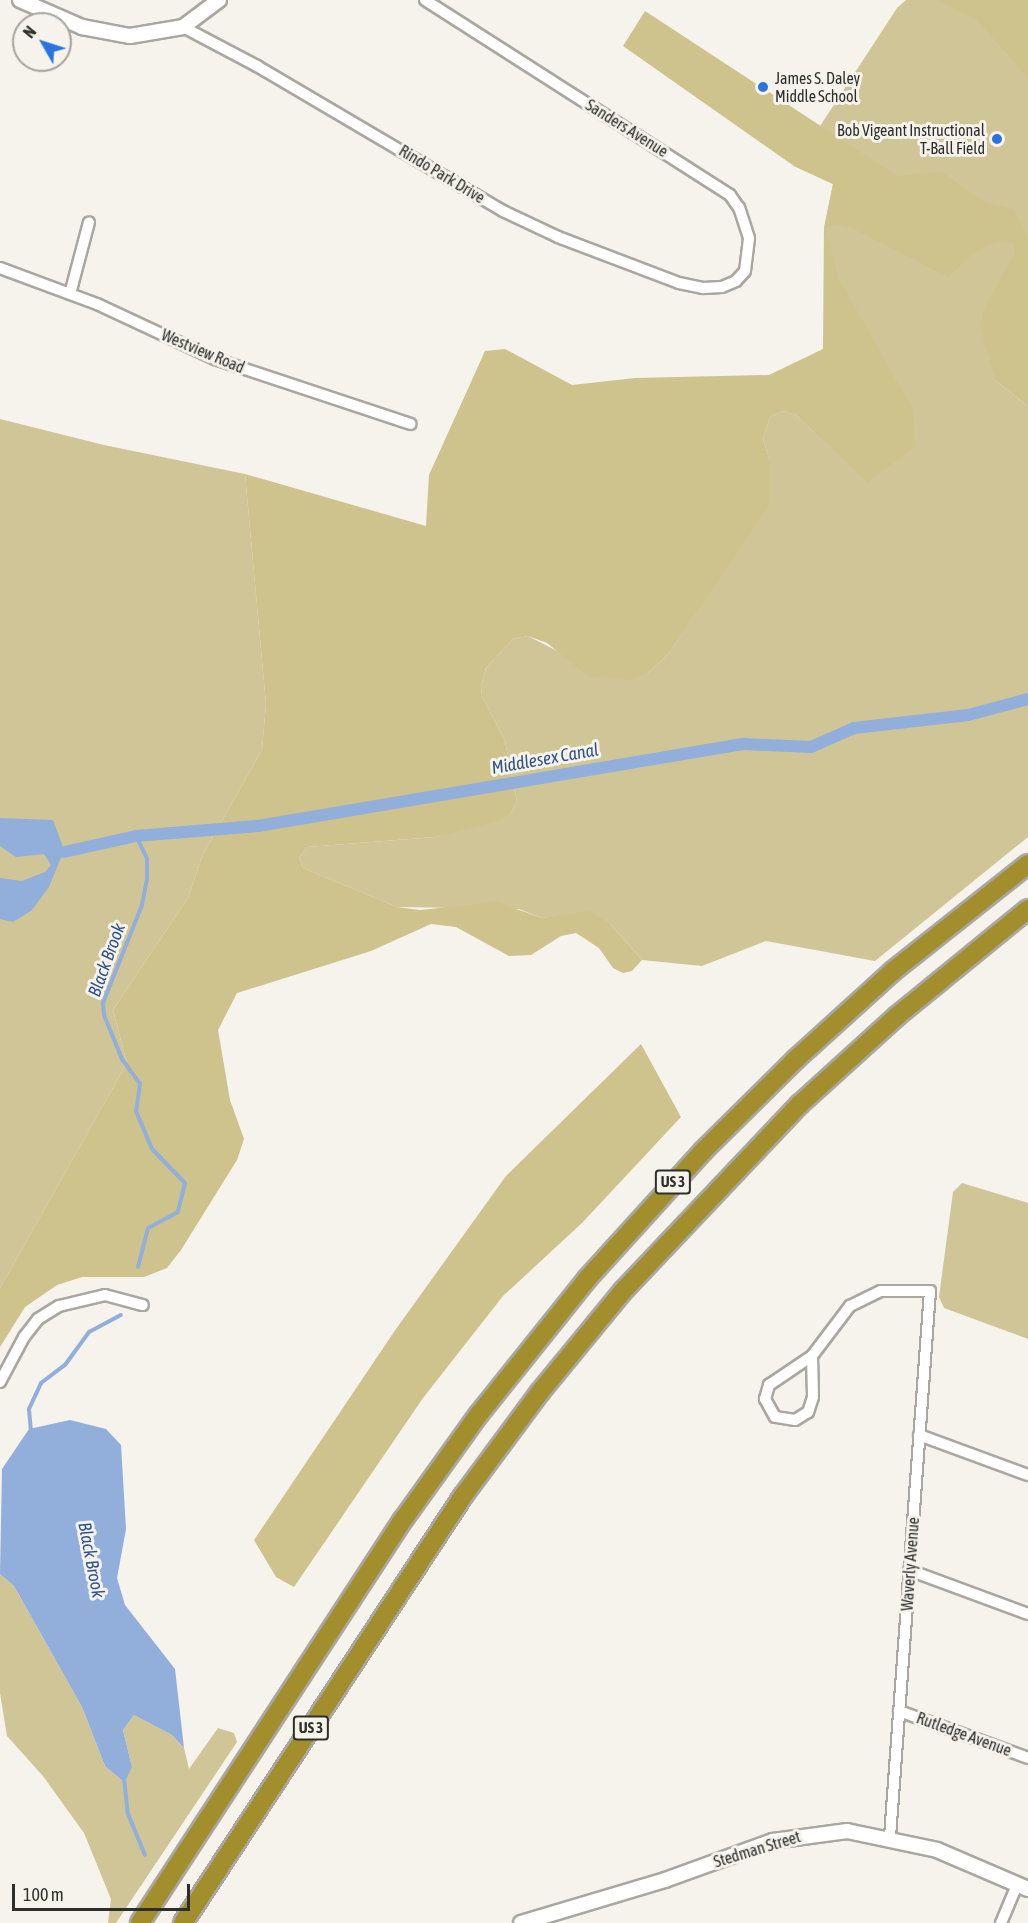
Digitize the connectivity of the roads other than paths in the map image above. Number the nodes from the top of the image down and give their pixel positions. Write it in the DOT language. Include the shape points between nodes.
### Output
graph roads {
  1 [pos="20,0"];
  2 [pos="219,0"];
  3 [pos="425,0"];
  4 [pos="183,27"];
  5 [pos="89,222"];
  6 [pos="0,268"];
  7 [pos="715,288"];
  8 [pos="70,294"];
  9 [pos="410,424"];
  10 [pos="1028,864"];
  11 [pos="1028,909"];
  12 [pos="142,1305"];
  13 [pos="812,1356"];
  14 [pos="0,1382"];
  15 [pos="919,1435"];
  16 [pos="1028,1475"];
  17 [pos="909,1570"];
  18 [pos="1028,1614"];
  19 [pos="899,1710"];
  20 [pos="1028,1758"];
  21 [pos="890,1837"];
  22 [pos="1023,1887"];
  23 [pos="140,1923"];
  24 [pos="183,1923"];
  25 [pos="521,1923"];
  26 [pos="1001,1923"];
  1 -- 4 [label="main road" via="67,22 114,35 158,34"];
  2 -- 4 [label="main road"];
  3 -- 7 [label="street, Sanders Avenue" via="729,195 745,222 748,257 736,281"];
  4 -- 7 [label="street, Rindo Park Drive" via="528,224 679,283"];
  5 -- 8 [label="street"];
  6 -- 8 [label="street, Westview Road"];
  8 -- 9 [label="street, Westview Road" via="215,360"];
  10 -- 23 [label="highway, US 3" via="893,971 796,1059 703,1151 587,1279 479,1414 403,1520"];
  11 -- 24 [label="highway, US 3" via="905,1009 808,1096 616,1300 540,1392 444,1523"];
  12 -- 14 [label="street" via="105,1295 59,1306 38,1319 24,1337"];
  13 -- 13 [label="street" via="769,1385 765,1399 776,1417 795,1420 808,1412 813,1397"];
  13 -- 15 [label="street, Waverly Avenue" via="838,1317 864,1297 897,1289 930,1291"];
  15 -- 16 [label="street"];
  15 -- 17 [label="street, Waverly Avenue"];
  17 -- 18 [label="street"];
  17 -- 19 [label="street, Waverly Avenue"];
  19 -- 20 [label="street, Rutledge Avenue"];
  19 -- 21 [label="street, Waverly Avenue"];
  21 -- 22 [label="main road, Stedman Street" via="937,1850"];
  21 -- 25 [label="main road, Stedman Street" via="848,1831 795,1835 665,1880"];
  22 -- 26 [label="street"];
}
